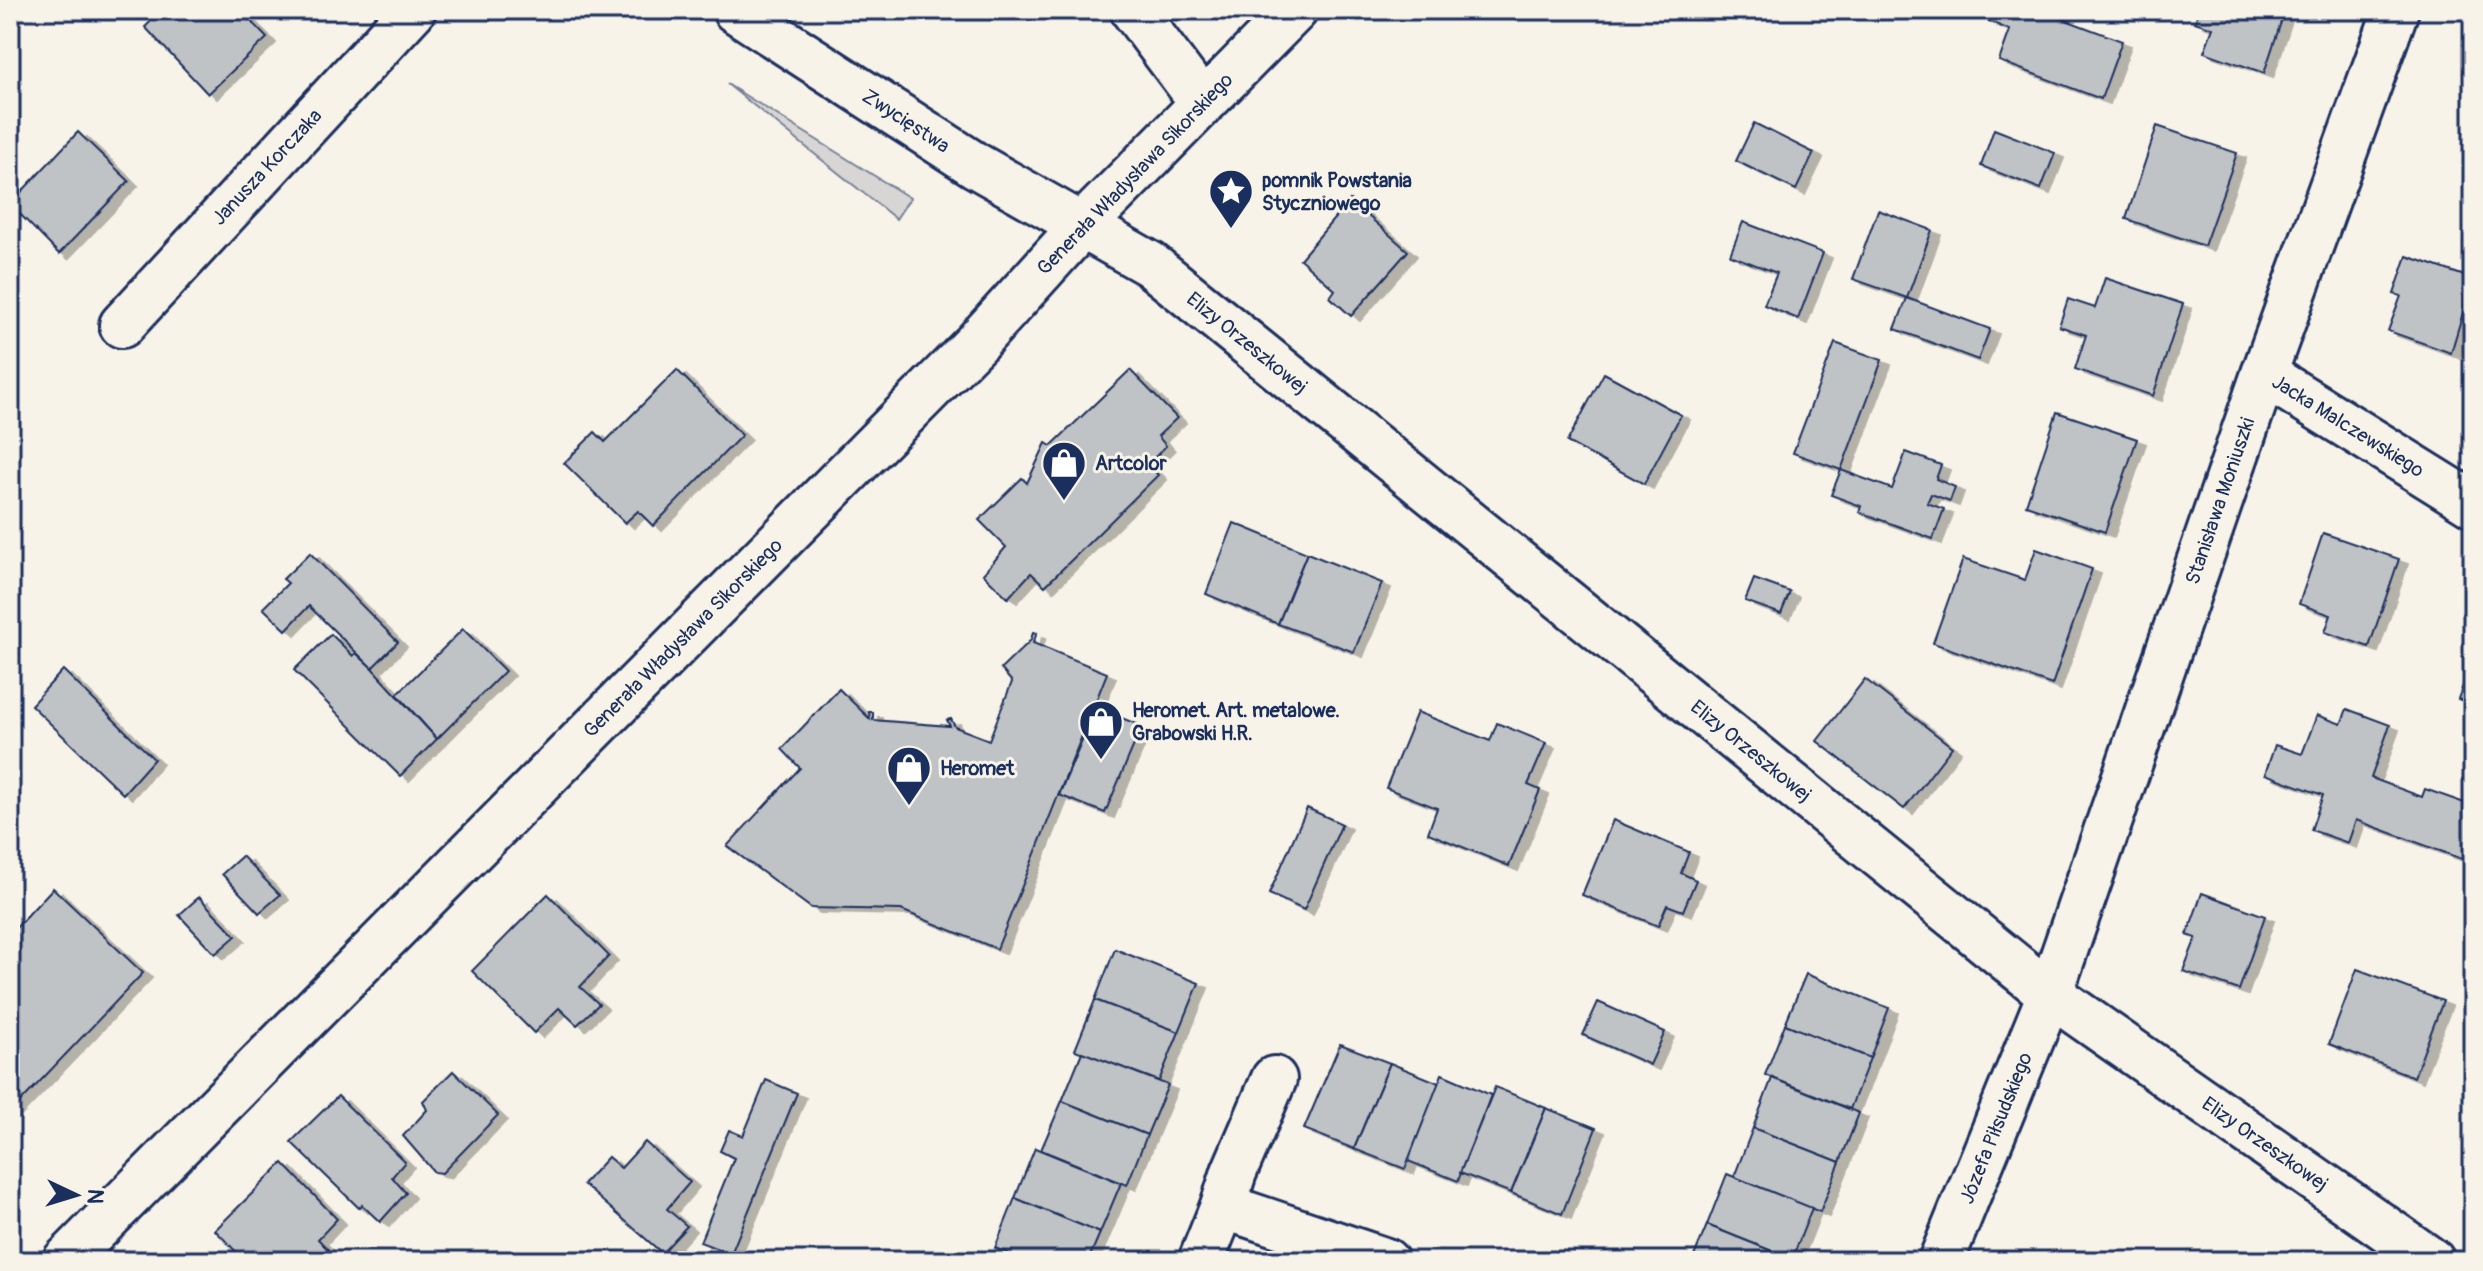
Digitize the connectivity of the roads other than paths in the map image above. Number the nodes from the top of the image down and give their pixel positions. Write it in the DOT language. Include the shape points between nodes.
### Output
graph roads {
  1 [pos="413,10"];
  2 [pos="735,10"];
  3 [pos="1133,10"];
  4 [pos="1295,10"];
  5 [pos="2396,10"];
  6 [pos="1202,102"];
  7 [pos="1081,227"];
  8 [pos="122,325"];
  9 [pos="2264,374"];
  10 [pos="2473,504"];
  11 [pos="2050,994"];
  12 [pos="1274,1079"];
  13 [pos="1223,1206"];
  14 [pos="65,1261"];
  15 [pos="1201,1261"];
  16 [pos="1386,1261"];
  17 [pos="1941,1261"];
  18 [pos="2432,1261"];
  1 -- 8 [label="street, Janusza Korczaka"];
  2 -- 7 [label="street, Zwycięstwa"];
  3 -- 6 [label="street"];
  4 -- 6 [label="street, Generała Władysława Sikorskiego"];
  5 -- 9 [label="street, Stanisława Moniuszki"];
  6 -- 7 [label="street, Generała Władysława Sikorskiego"];
  7 -- 11 [label="street, Elizy Orzeszkowej" via="1150,264"];
  7 -- 14 [label="street, Generała Władysława Sikorskiego" via="977,342"];
  9 -- 10 [label="street, Jacka Malczewskiego"];
  9 -- 11 [label="street, Stanisława Moniuszki"];
  11 -- 17 [label="street, Józefa Piłsudskiego"];
  11 -- 18 [label="street, Elizy Orzeszkowej"];
  12 -- 13 [label="street"];
  13 -- 15 [label="street"];
  13 -- 16 [label="street"];
}
